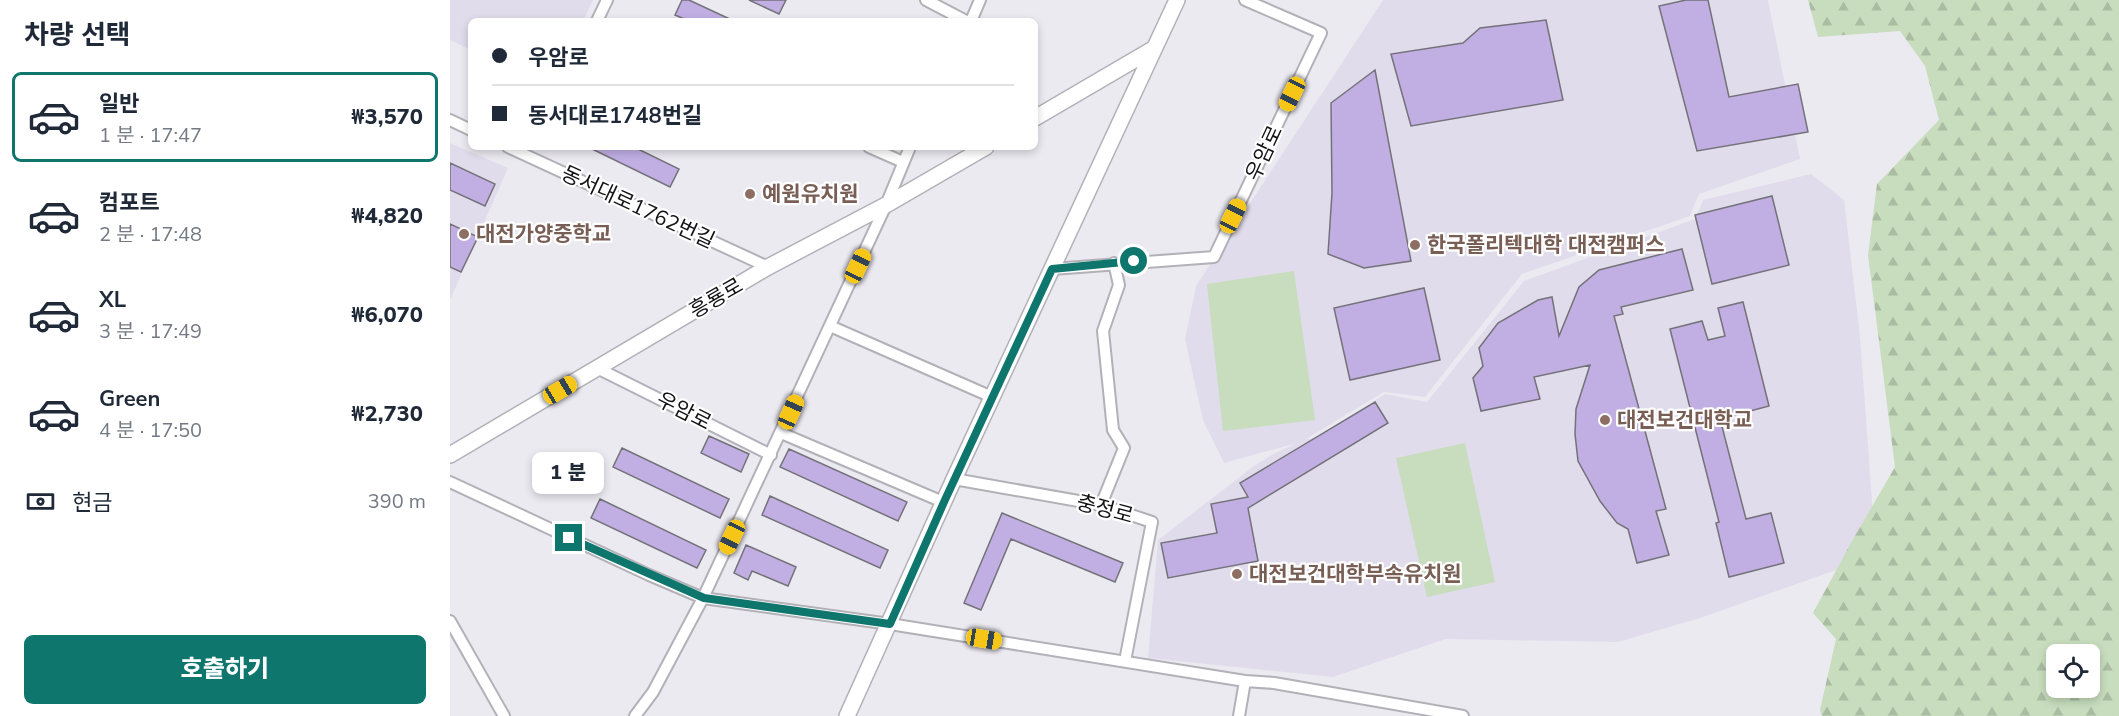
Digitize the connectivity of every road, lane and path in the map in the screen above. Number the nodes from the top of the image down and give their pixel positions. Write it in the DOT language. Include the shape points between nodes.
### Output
graph roads {
  1 [pos="607,0"];
  2 [pos="926,0"];
  3 [pos="980,0"];
  4 [pos="1177,0"];
  5 [pos="1245,0"];
  6 [pos="598,18"];
  7 [pos="962,18"];
  8 [pos="970,18"];
  9 [pos="1154,49"];
  10 [pos="1038,116"];
  11 [pos="450,120"];
  12 [pos="468,129"];
  13 [pos="876,150"];
  14 [pos="909,150"];
  15 [pos="981,150"];
  16 [pos="534,152"];
  17 [pos="903,162"];
  18 [pos="886,206"];
  19 [pos="1114,263"];
  20 [pos="768,267"];
  21 [pos="1052,269"];
  22 [pos="830,326"];
  23 [pos="597,368"];
  24 [pos="992,397"];
  25 [pos="781,433"];
  26 [pos="450,455"];
  27 [pos="771,455"];
  28 [pos="954,479"];
  29 [pos="450,482"];
  30 [pos="944,502"];
  31 [pos="1101,505"];
  32 [pos="704,598"];
  33 [pos="450,621"];
  34 [pos="890,624"];
  35 [pos="1125,661"];
  36 [pos="1245,681"];
  37 [pos="504,716"];
  38 [pos="635,716"];
  39 [pos="847,716"];
  40 [pos="1239,716"];
  41 [pos="1463,716"];
  1 -- 6 [label="street"];
  2 -- 7 [label="street"];
  3 -- 8 [label="street"];
  4 -- 9 [label="main road"];
  5 -- 19 [label="street, 우암로" via="1320,33 1214,256"];
  9 -- 10 [label="main road"];
  9 -- 21 [label="main road"];
  11 -- 12 [label="street"];
  13 -- 17 [label="street"];
  14 -- 17 [label="street"];
  15 -- 18 [label="main road, 흥룡로"];
  16 -- 20 [label="street, 동서대로1762번길"];
  17 -- 18 [label="street"];
  18 -- 20 [label="main road, 흥룡로"];
  18 -- 22 [label="street"];
  19 -- 21 [label="street, 우암로"];
  19 -- 31 [label="street" via="1119,285 1103,331 1113,430 1124,448"];
  20 -- 23 [label="main road, 흥룡로"];
  21 -- 24 [label="main road"];
  22 -- 24 [label="street"];
  22 -- 25 [label="street"];
  23 -- 26 [label="main road, 흥룡로"];
  23 -- 27 [label="street, 우암로"];
  24 -- 28 [label="main road"];
  25 -- 27 [label="street"];
  25 -- 30 [label="street"];
  27 -- 32 [label="street"];
  28 -- 30 [label="main road"];
  28 -- 31 [label="street, 충정로"];
  29 -- 32 [label="street"];
  30 -- 34 [label="main road"];
  31 -- 35 [label="street, 충정로" via="1152,522"];
  32 -- 34 [label="street"];
  32 -- 38 [label="street" via="653,692"];
  33 -- 37 [label="street"];
  34 -- 35 [label="street"];
  34 -- 39 [label="main road"];
  35 -- 36 [label="street"];
  36 -- 40 [label="street"];
  36 -- 41 [label="street"];
}
